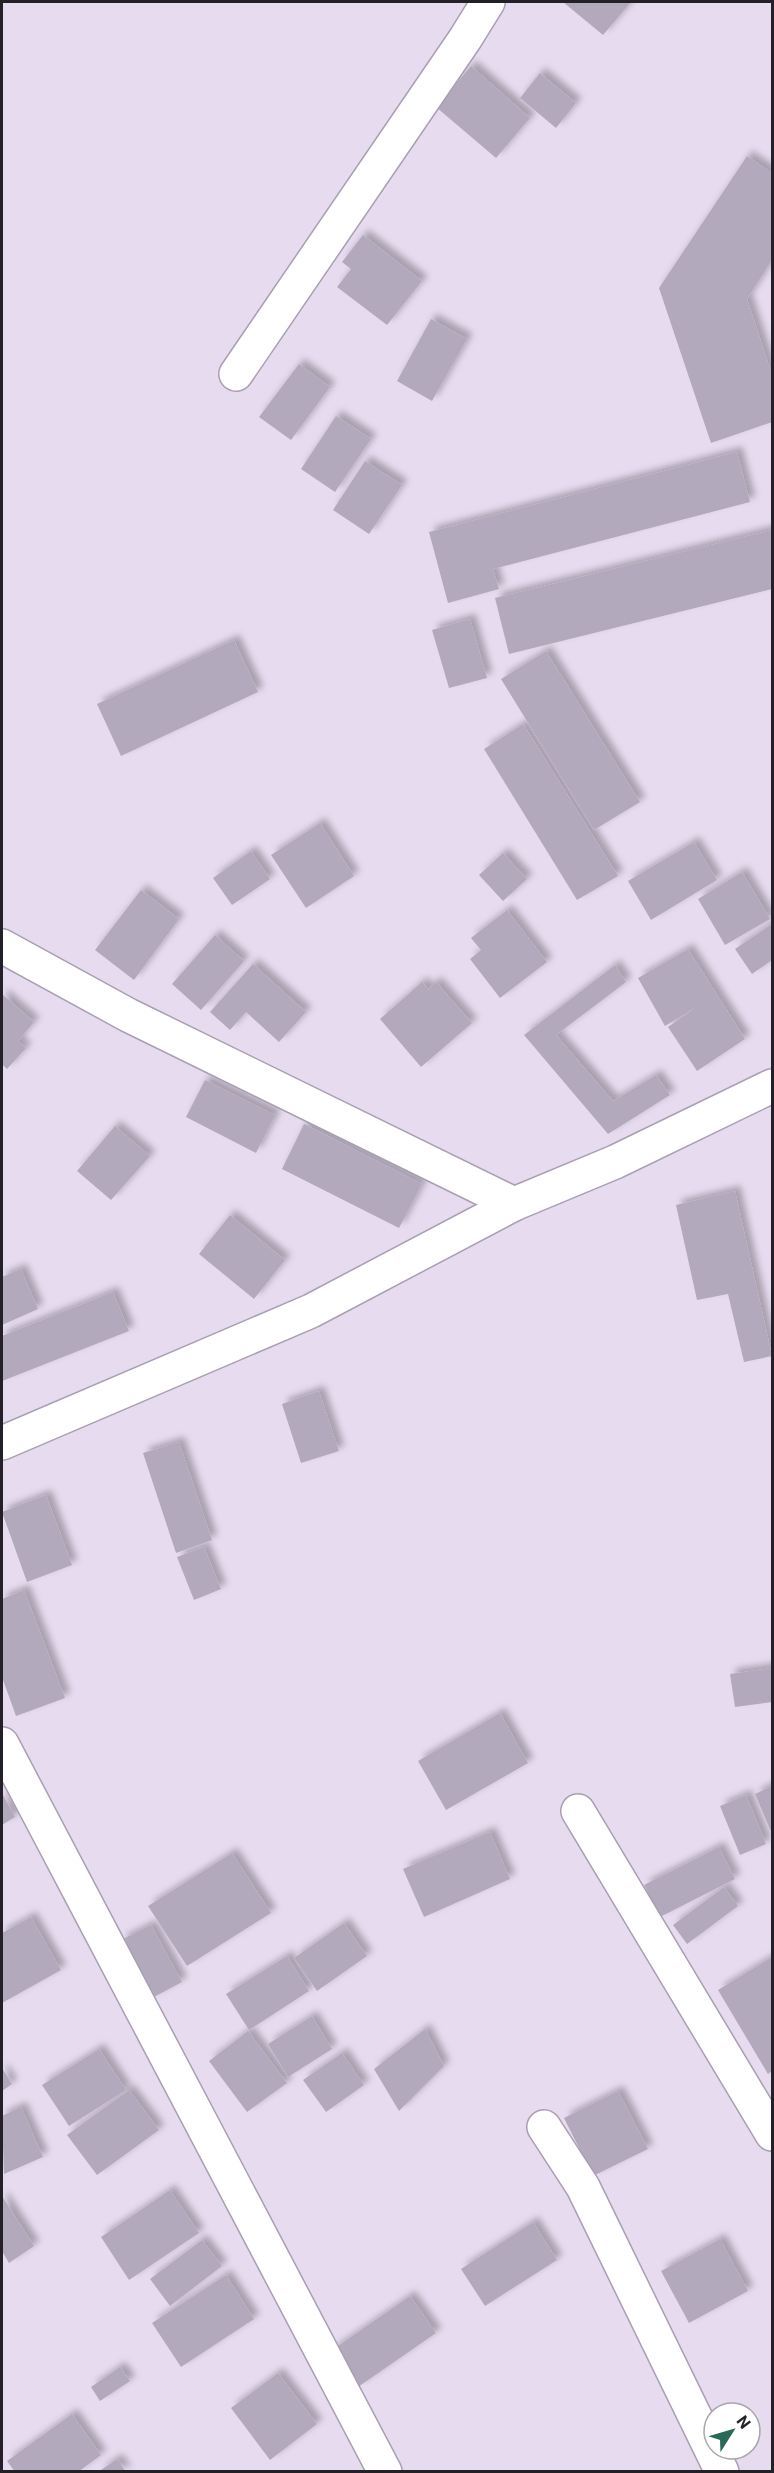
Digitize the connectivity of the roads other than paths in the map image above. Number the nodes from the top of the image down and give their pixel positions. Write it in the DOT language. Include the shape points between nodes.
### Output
graph roads {
  1 [pos="488,2"];
  2 [pos="236,374"];
  3 [pos="2,946"];
  4 [pos="772,1086"];
  5 [pos="514,1204"];
  6 [pos="2,1443"];
  7 [pos="2,1744"];
  8 [pos="578,1811"];
  9 [pos="544,2127"];
  10 [pos="772,2134"];
  11 [pos="385,2472"];
  12 [pos="722,2472"];
  1 -- 2 [label="street"];
  3 -- 5 [label="street" via="128,1015"];
  4 -- 5 [label="street" via="615,1162"];
  5 -- 6 [label="street" via="311,1311"];
  7 -- 11 [label="street"];
  8 -- 10 [label="street"];
  9 -- 12 [label="street" via="583,2187"];
}
